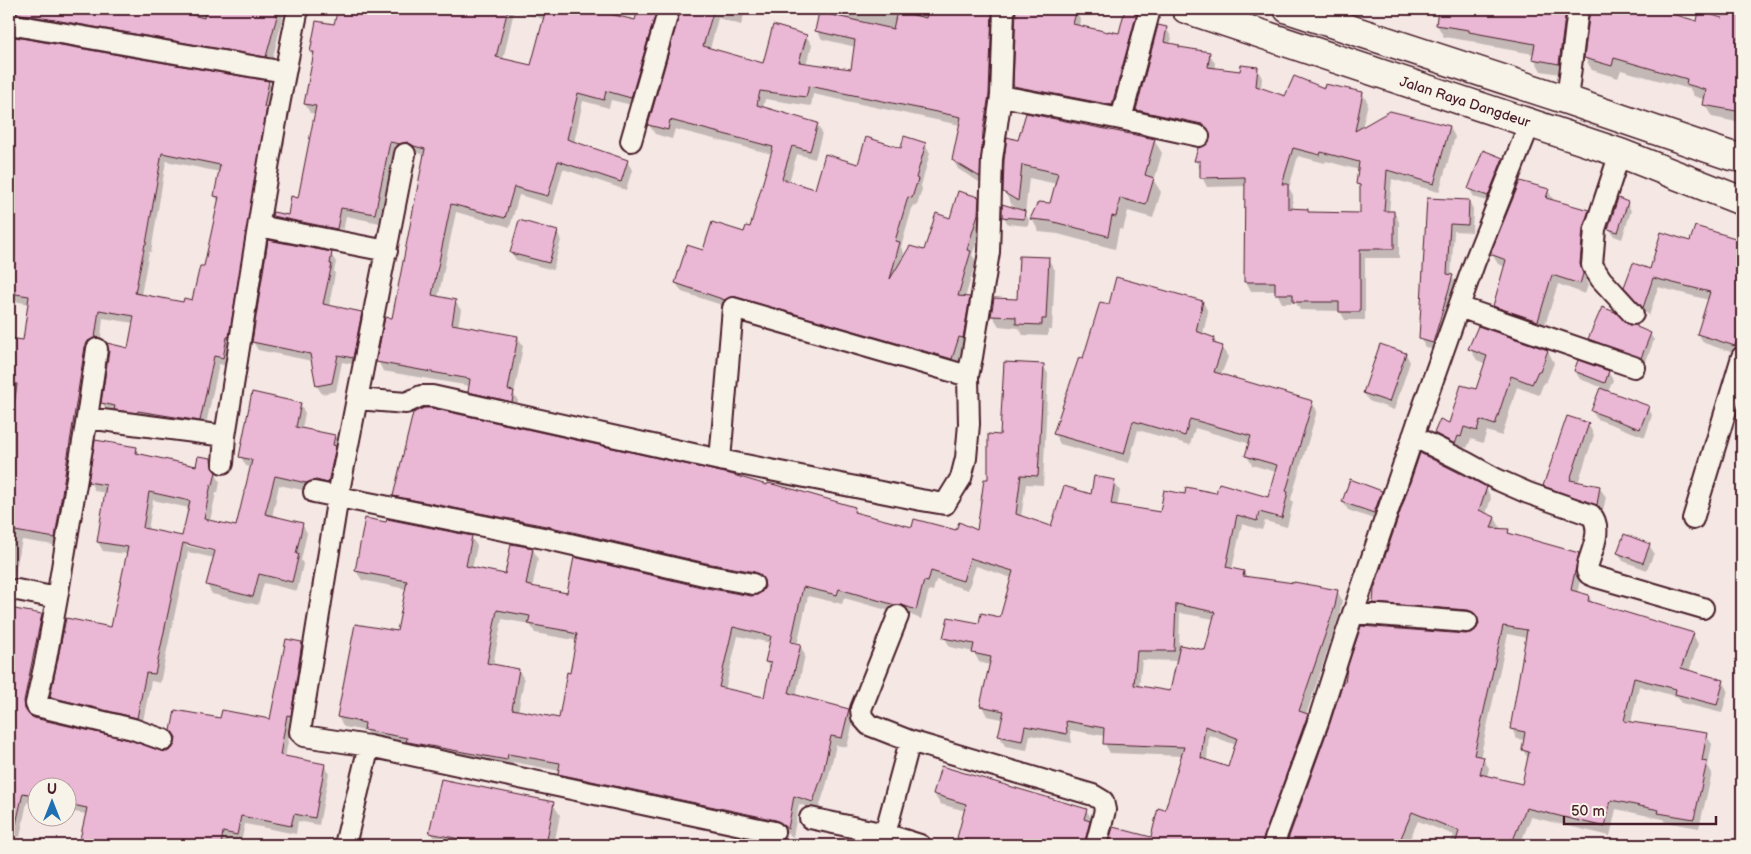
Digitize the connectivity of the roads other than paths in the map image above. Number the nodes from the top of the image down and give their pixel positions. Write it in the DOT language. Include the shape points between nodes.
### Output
graph roads {
  1 [pos="298,9"];
  2 [pos="669,9"];
  3 [pos="1004,9"];
  4 [pos="1150,9"];
  5 [pos="1186,9"];
  6 [pos="1288,9"];
  7 [pos="1578,9"];
  8 [pos="9,24"];
  9 [pos="285,72"];
  10 [pos="1002,96"];
  11 [pos="1567,100"];
  12 [pos="1121,118"];
  13 [pos="1530,123"];
  14 [pos="1199,136"];
  15 [pos="631,141"];
  16 [pos="1620,153"];
  17 [pos="405,154"];
  18 [pos="1742,158"];
  19 [pos="1742,201"];
  20 [pos="259,226"];
  21 [pos="387,251"];
  22 [pos="1459,308"];
  23 [pos="1633,314"];
  24 [pos="97,349"];
  25 [pos="1742,357"];
  26 [pos="1634,367"];
  27 [pos="968,376"];
  28 [pos="357,398"];
  29 [pos="87,418"];
  30 [pos="225,436"];
  31 [pos="1412,436"];
  32 [pos="720,460"];
  33 [pos="223,462"];
  34 [pos="314,492"];
  35 [pos="338,496"];
  36 [pos="1693,519"];
  37 [pos="754,584"];
  38 [pos="9,592"];
  39 [pos="57,598"];
  40 [pos="1703,608"];
  41 [pos="1353,613"];
  42 [pos="898,616"];
  43 [pos="1467,622"];
  44 [pos="164,740"];
  45 [pos="910,741"];
  46 [pos="368,746"];
  47 [pos="810,818"];
  48 [pos="774,832"];
  49 [pos="885,834"];
  50 [pos="345,845"];
  51 [pos="920,845"];
  52 [pos="1096,845"];
  53 [pos="1273,845"];
  1 -- 9 [label="street"];
  2 -- 15 [label="street"];
  3 -- 10 [label="street"];
  4 -- 12 [label="street"];
  5 -- 13 [label="highway, Jalan Raya Dangdeur"];
  6 -- 11 [label="highway"];
  7 -- 11 [label="street"];
  8 -- 9 [label="street"];
  9 -- 20 [label="street"];
  10 -- 12 [label="street"];
  10 -- 27 [label="street" via="992,159 989,252"];
  11 -- 18 [label="highway"];
  12 -- 14 [label="street"];
  13 -- 16 [label="highway, Jalan Raya Dangdeur"];
  13 -- 22 [label="street"];
  16 -- 19 [label="highway, Jalan Raya Dangdeur"];
  16 -- 23 [label="street" via="1595,229 1592,265"];
  17 -- 21 [label="street"];
  20 -- 21 [label="street"];
  20 -- 30 [label="street"];
  21 -- 28 [label="street"];
  22 -- 26 [label="street"];
  22 -- 31 [label="street"];
  24 -- 29 [label="street"];
  25 -- 36 [label="street"];
  27 -- 32 [label="street" via="966,458 961,478 945,504"];
  27 -- 32 [label="street" via="733,308"];
  28 -- 32 [label="street" via="406,403 421,396 432,396"];
  28 -- 35 [label="street"];
  29 -- 30 [label="street"];
  29 -- 39 [label="street"];
  30 -- 33 [label="street"];
  31 -- 40 [label="street" via="1496,480 1591,515 1597,527 1588,564 1589,574"];
  31 -- 41 [label="street"];
  34 -- 35 [label="street"];
  35 -- 37 [label="street"];
  35 -- 46 [label="street" via="300,732 304,736"];
  38 -- 39 [label="street" via="17,590"];
  39 -- 44 [label="street" via="37,706 133,729"];
  41 -- 43 [label="street"];
  41 -- 53 [label="street" via="1320,719"];
  42 -- 45 [label="street" via="861,709 868,725"];
  45 -- 49 [label="street"];
  45 -- 52 [label="street" via="1093,795 1103,801 1105,810"];
  46 -- 48 [label="street"];
  46 -- 50 [label="street"];
  47 -- 49 [label="street"];
  49 -- 51 [label="street"];
}
